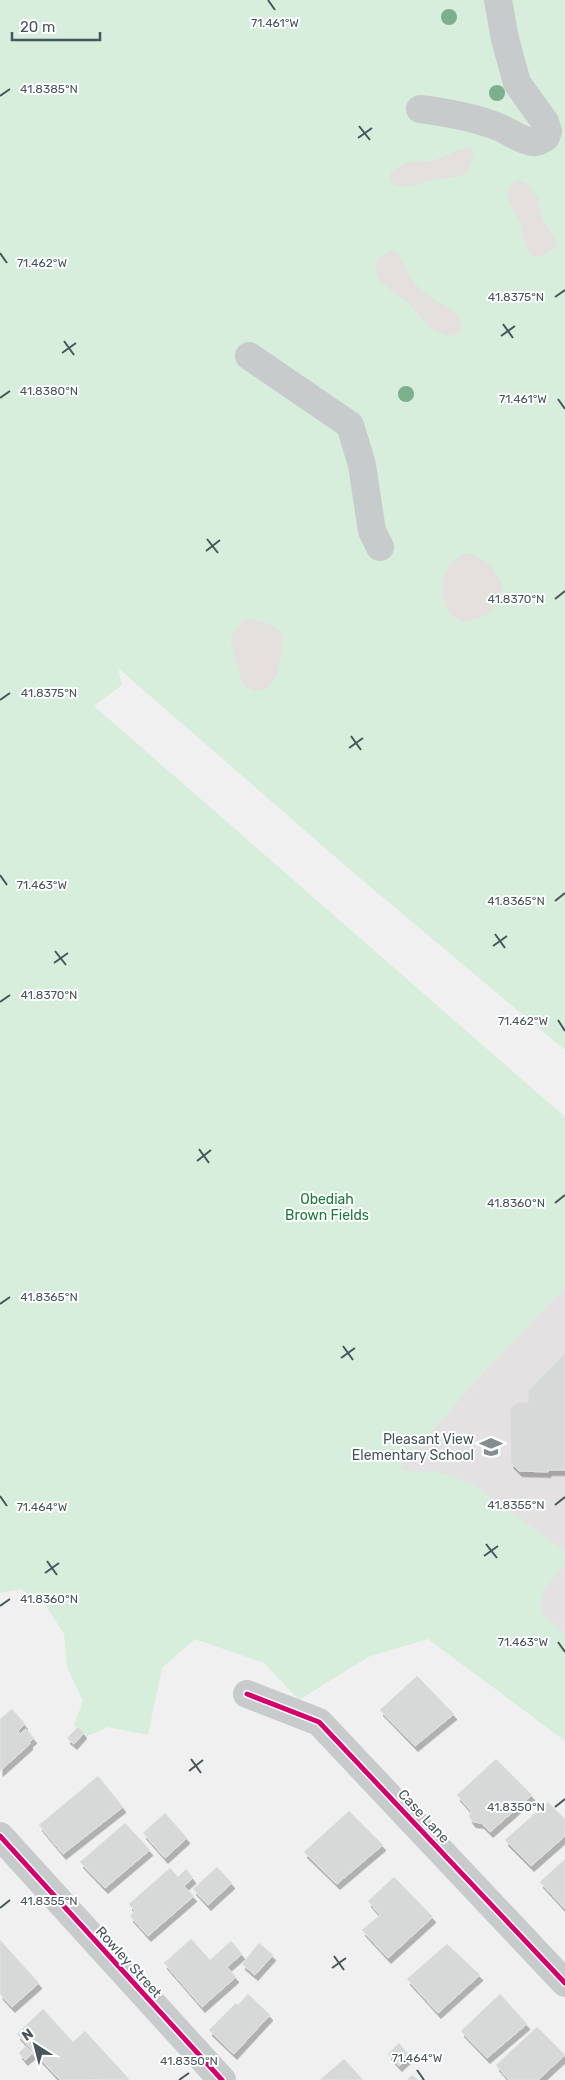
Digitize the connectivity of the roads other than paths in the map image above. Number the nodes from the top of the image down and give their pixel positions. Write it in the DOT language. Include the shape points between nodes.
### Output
graph roads {
  1 [pos="498,0"];
  2 [pos="420,109"];
  3 [pos="249,356"];
  4 [pos="380,547"];
  5 [pos="247,1694"];
  6 [pos="0,1836"];
  7 [pos="565,1982"];
  8 [pos="222,2080"];
  1 -- 2 [label="street" via="518,83 545,122 546,137 538,142 529,142 486,122"];
  3 -- 4 [label="street" via="350,425 362,465 372,531"];
  5 -- 7 [label="street, Case Lane" via="319,1722"];
  6 -- 8 [label="street, Rowley Street"];
}
